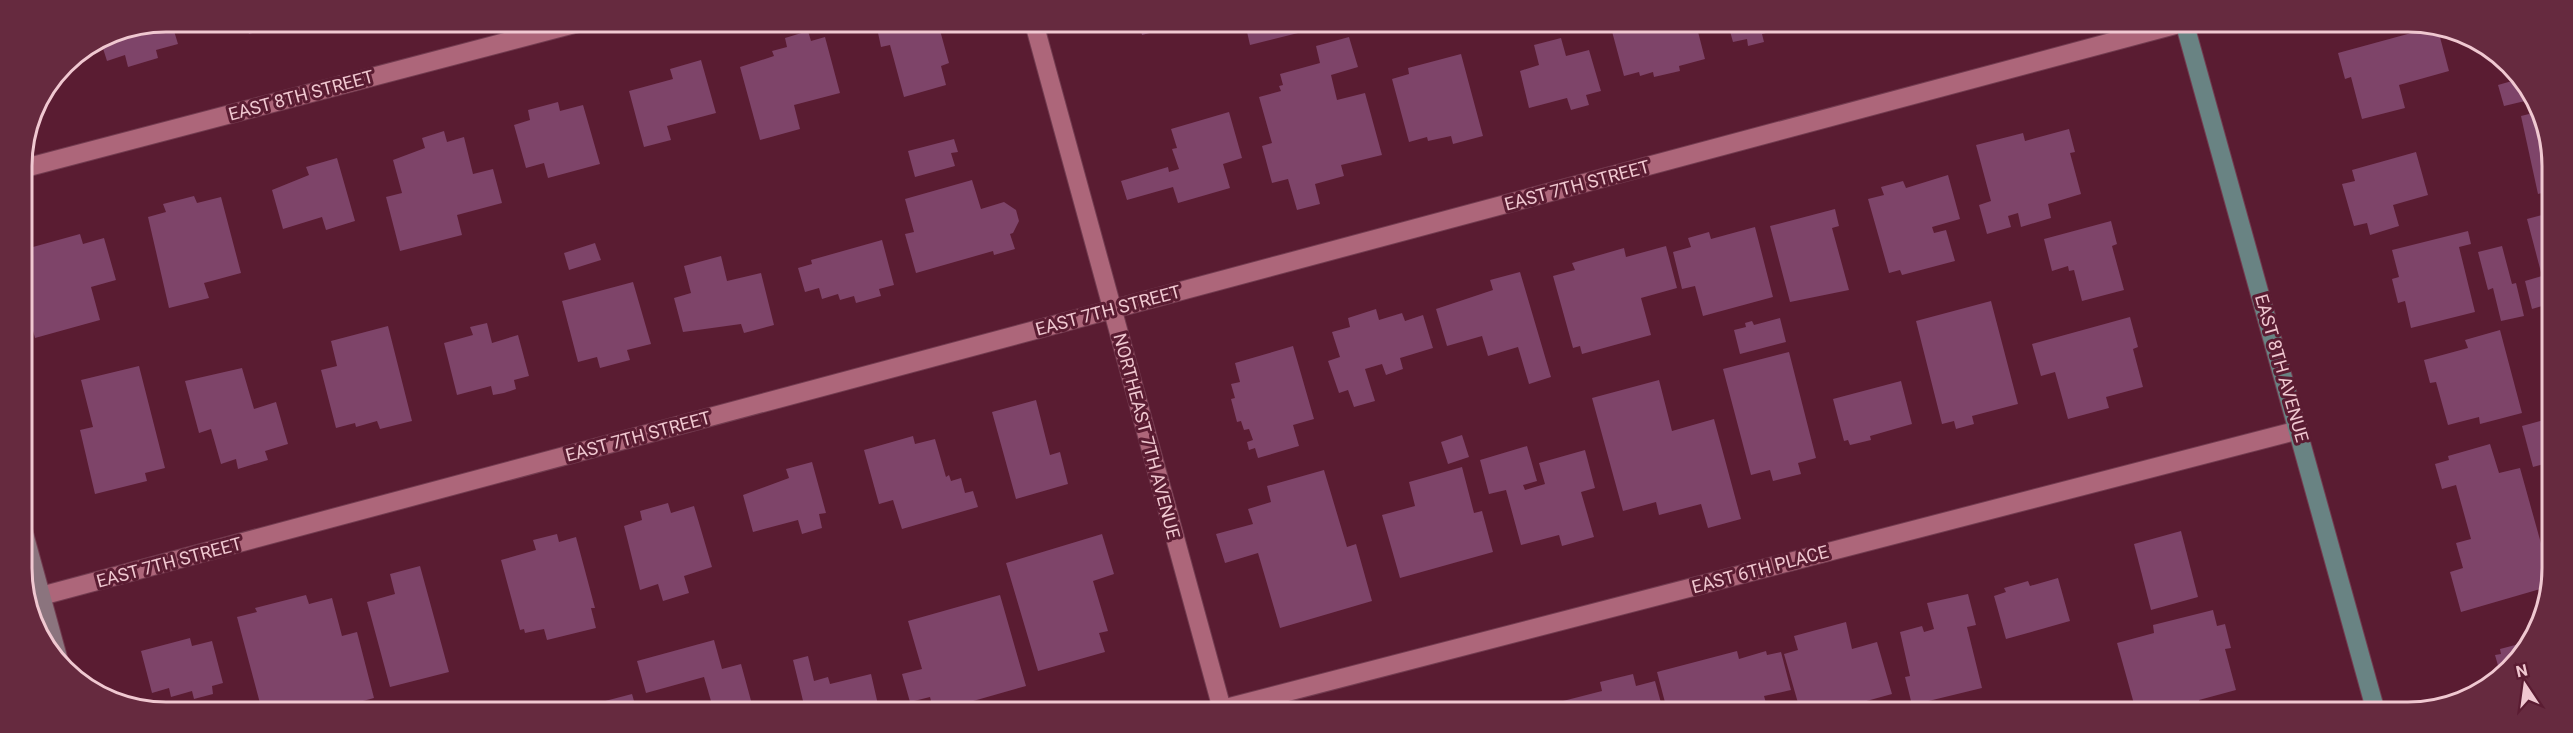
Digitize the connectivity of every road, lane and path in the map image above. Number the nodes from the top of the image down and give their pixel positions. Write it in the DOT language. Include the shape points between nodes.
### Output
graph roads {
  1 [pos="544,32"];
  2 [pos="1036,32"];
  3 [pos="2149,32"];
  4 [pos="2187,32"];
  5 [pos="32,166"];
  6 [pos="1112,309"];
  7 [pos="2299,429"];
  8 [pos="32,563"];
  9 [pos="41,596"];
  10 [pos="53,641"];
  11 [pos="2373,701"];
  12 [pos="1220,702"];
  13 [pos="1251,702"];
  1 -- 5 [label="street, EAST 8TH STREET"];
  2 -- 6 [label="street, NORTHEAST 7TH AVENUE"];
  3 -- 6 [label="street, EAST 7TH STREET"];
  4 -- 7 [label="main road, EAST 8TH AVENUE"];
  6 -- 9 [label="street, EAST 7TH STREET"];
  6 -- 12 [label="street, NORTHEAST 7TH AVENUE"];
  7 -- 11 [label="main road, EAST 8TH AVENUE"];
  7 -- 13 [label="street, EAST 6TH PLACE"];
  8 -- 9 [label="street"];
  9 -- 10 [label="street"];
}
